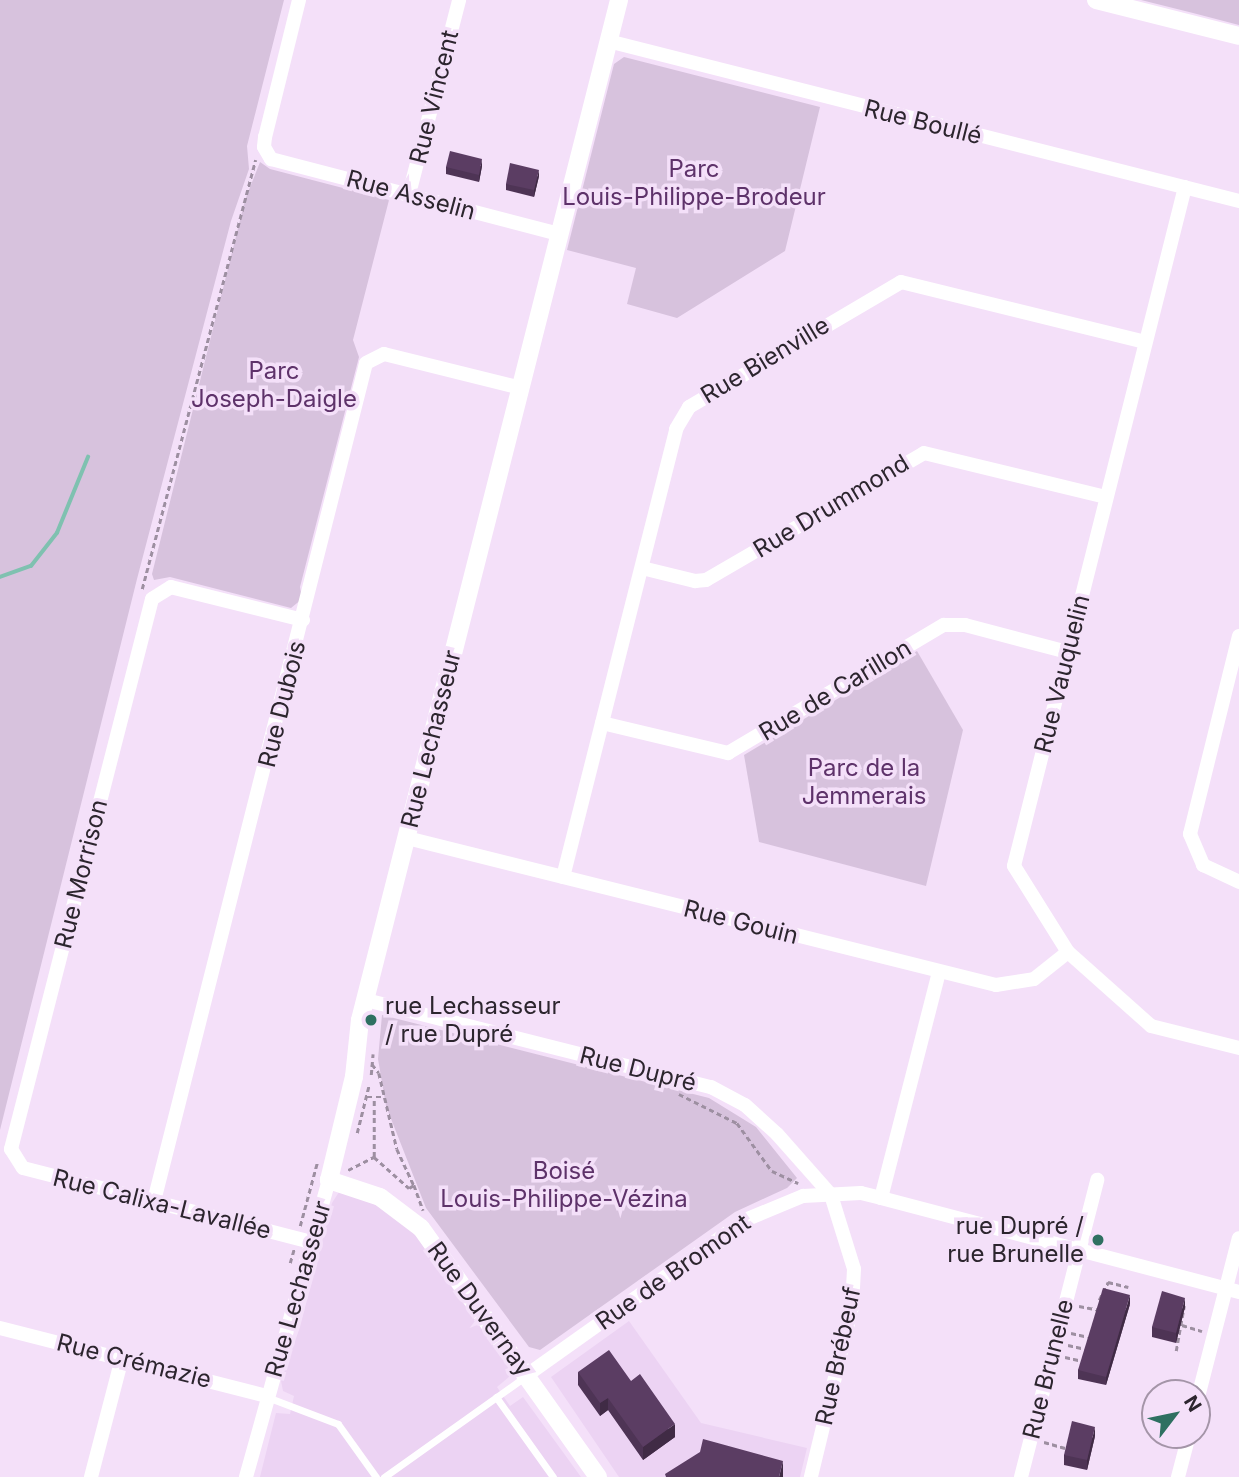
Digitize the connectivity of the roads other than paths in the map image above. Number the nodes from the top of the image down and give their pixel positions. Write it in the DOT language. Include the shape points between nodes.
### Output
graph roads {
  1 [pos="299,0"];
  2 [pos="458,0"];
  3 [pos="619,0"];
  4 [pos="1096,0"];
  5 [pos="1239,36"];
  6 [pos="608,41"];
  7 [pos="1185,187"];
  8 [pos="409,194"];
  9 [pos="1239,201"];
  10 [pos="559,234"];
  11 [pos="1145,342"];
  12 [pos="521,388"];
  13 [pos="1106,497"];
  14 [pos="642,568"];
  15 [pos="303,620"];
  16 [pos="1239,636"];
  17 [pos="1067,652"];
  18 [pos="602,723"];
  19 [pos="407,838"];
  20 [pos="563,877"];
  21 [pos="1239,882"];
  22 [pos="1068,952"];
  23 [pos="939,972"];
  24 [pos="366,1000"];
  25 [pos="1239,1048"];
  26 [pos="14,1161"];
  27 [pos="329,1180"];
  28 [pos="1097,1181"];
  29 [pos="831,1195"];
  30 [pos="881,1198"];
  31 [pos="154,1201"];
  32 [pos="1239,1238"];
  33 [pos="312,1242"];
  34 [pos="1079,1249"];
  35 [pos="1233,1290"];
  36 [pos="0,1328"];
  37 [pos="122,1359"];
  38 [pos="527,1375"];
  39 [pos="1204,1379"];
  40 [pos="267,1396"];
  41 [pos="496,1397"];
  42 [pos="1185,1449"];
  43 [pos="91,1477"];
  44 [pos="246,1477"];
  45 [pos="376,1477"];
  46 [pos="384,1477"];
  47 [pos="553,1477"];
  48 [pos="598,1477"];
  49 [pos="811,1477"];
  50 [pos="1021,1477"];
  51 [pos="1178,1477"];
  1 -- 8 [label="street, Rue Asselin" via="261,157"];
  2 -- 8 [label="street, Rue Vincent"];
  3 -- 6 [label="street, Rue Lechasseur"];
  4 -- 5 [label="street"];
  6 -- 7 [label="street, Rue Boullé"];
  6 -- 10 [label="street, Rue Lechasseur"];
  7 -- 9 [label="street, Rue Boullé"];
  7 -- 11 [label="street, Rue Vauquelin"];
  8 -- 10 [label="street, Rue Asselin"];
  10 -- 12 [label="street, Rue Lechasseur"];
  11 -- 13 [label="street, Rue Vauquelin"];
  11 -- 14 [label="street, Rue Bienville" via="916,284 892,284 686,410 676,429"];
  12 -- 15 [label="street, Rue Dubois" via="384,354 371,357"];
  12 -- 19 [label="street, Rue Lechasseur"];
  13 -- 14 [label="street, Rue Drummond" via="924,453 706,580"];
  13 -- 17 [label="street, Rue Vauquelin"];
  14 -- 18 [label="street, Rue Bienville"];
  15 -- 26 [label="street, Rue Morrison" via="174,588 160,590 150,602 12,1146"];
  15 -- 31 [label="street, Rue Dubois"];
  16 -- 21 [label="street" via="1190,834 1203,865"];
  17 -- 18 [label="street, Rue de Carillon" via="965,625 944,625 725,753"];
  17 -- 22 [label="street, Rue Vauquelin" via="1014,864"];
  18 -- 20 [label="street, Rue Bienville"];
  19 -- 20 [label="street, Rue Gouin"];
  19 -- 24 [label="street, Rue Lechasseur"];
  20 -- 23 [label="street, Rue Gouin"];
  22 -- 23 [label="street, Rue Gouin" via="1034,979 1016,985"];
  22 -- 25 [label="street, Rue Vauquelin" via="1151,1026"];
  23 -- 30 [label="street"];
  24 -- 27 [label="street, Rue Lechasseur" via="354,1077"];
  24 -- 29 [label="street, Rue Dupré" via="711,1087 756,1113"];
  26 -- 31 [label="street, Rue Calixa-Lavallée" via="23,1168"];
  27 -- 33 [label="street, Rue Lechasseur"];
  27 -- 38 [label="street, Rue Duvernay" via="373,1194 414,1222"];
  28 -- 34 [label="street, Rue Brunelle"];
  29 -- 30 [label="street"];
  29 -- 38 [label="street, Rue de Bromont" via="790,1199 745,1220"];
  29 -- 49 [label="street, Rue Brébeuf" via="848,1242 855,1287"];
  30 -- 34 [label="street"];
  31 -- 33 [label="street, Rue Calixa-Lavallée"];
  32 -- 35 [label="street"];
  33 -- 40 [label="street, Rue Lechasseur"];
  34 -- 35 [label="street"];
  34 -- 50 [label="street, Rue Brunelle"];
  35 -- 39 [label="street"];
  36 -- 37 [label="street, Rue Crémazie"];
  37 -- 40 [label="street, Rue Crémazie"];
  37 -- 43 [label="street"];
  38 -- 41 [label="lane"];
  38 -- 48 [label="street, Rue Duvernay"];
  40 -- 44 [label="street, Rue Lechasseur"];
  40 -- 45 [label="lane" via="338,1424"];
  41 -- 46 [label="lane"];
  41 -- 47 [label="lane"];
  42 -- 51 [label="street"];
}
